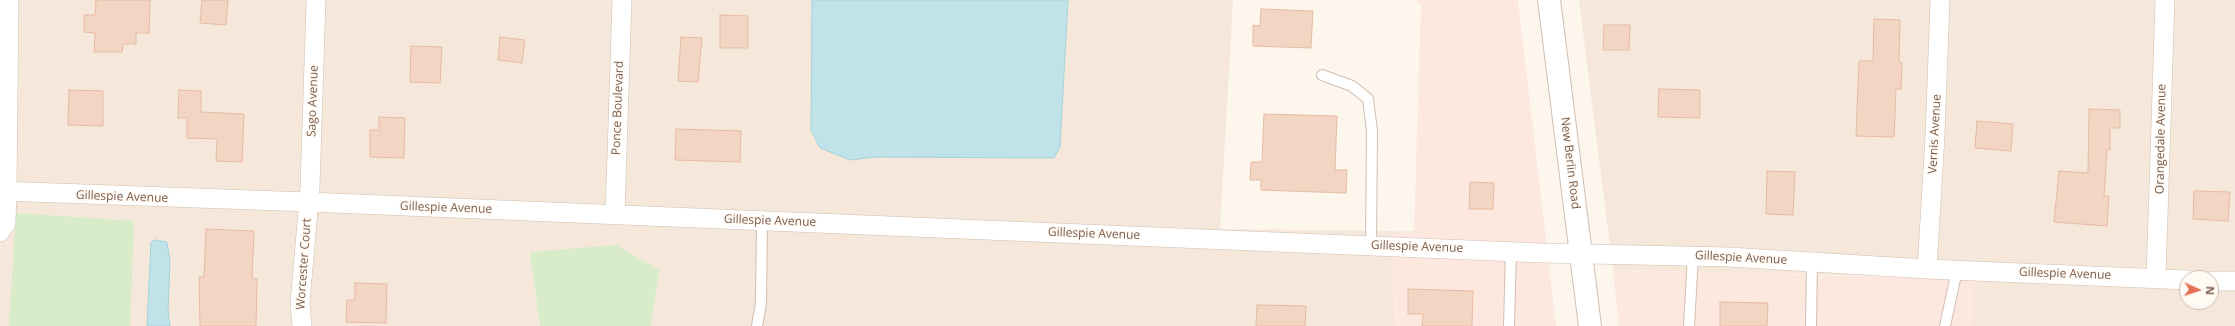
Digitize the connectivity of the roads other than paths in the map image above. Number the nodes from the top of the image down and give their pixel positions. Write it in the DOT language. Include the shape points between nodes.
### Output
graph roads {
  1 [pos="8,0"];
  2 [pos="316,0"];
  3 [pos="622,0"];
  4 [pos="1549,0"];
  5 [pos="1940,0"];
  6 [pos="2164,0"];
  7 [pos="1322,75"];
  8 [pos="4,192"];
  9 [pos="309,202"];
  10 [pos="614,215"];
  11 [pos="762,221"];
  12 [pos="0,232"];
  13 [pos="1371,245"];
  14 [pos="1511,251"];
  15 [pos="1581,254"];
  16 [pos="1693,256"];
  17 [pos="1812,262"];
  18 [pos="1927,268"];
  19 [pos="1956,270"];
  20 [pos="2156,278"];
  21 [pos="2179,279"];
  22 [pos="2219,280"];
  23 [pos="2235,281"];
  24 [pos="302,326"];
  25 [pos="758,326"];
  26 [pos="1509,326"];
  27 [pos="1590,326"];
  28 [pos="1689,326"];
  29 [pos="1811,326"];
  30 [pos="1945,326"];
  1 -- 8 [label="street"];
  2 -- 9 [label="street, Sago Avenue"];
  3 -- 10 [label="street, Ponce Boulevard"];
  4 -- 15 [label="street, New Berlin Road"];
  5 -- 18 [label="street, Vernis Avenue"];
  6 -- 20 [label="street, Orangedale Avenue"];
  7 -- 13 [label="lane" via="1352,86 1368,99 1372,131"];
  8 -- 9 [label="street, Gillespie Avenue"];
  8 -- 12 [label="street" via="6,222"];
  9 -- 10 [label="street, Gillespie Avenue"];
  9 -- 24 [label="street, Worcester Court" via="300,303"];
  10 -- 11 [label="street, Gillespie Avenue"];
  11 -- 13 [label="street, Gillespie Avenue"];
  11 -- 25 [label="lane" via="761,303"];
  13 -- 14 [label="street, Gillespie Avenue"];
  14 -- 15 [label="street, Gillespie Avenue"];
  14 -- 26 [label="lane"];
  15 -- 16 [label="street, Gillespie Avenue"];
  15 -- 27 [label="street, New Berlin Road"];
  16 -- 17 [label="street, Gillespie Avenue"];
  16 -- 28 [label="lane"];
  17 -- 18 [label="street, Gillespie Avenue"];
  17 -- 29 [label="lane"];
  18 -- 19 [label="street, Gillespie Avenue"];
  19 -- 20 [label="street, Gillespie Avenue"];
  19 -- 30 [label="lane"];
  20 -- 21 [label="street, Gillespie Avenue"];
  22 -- 23 [label="street"];
}
